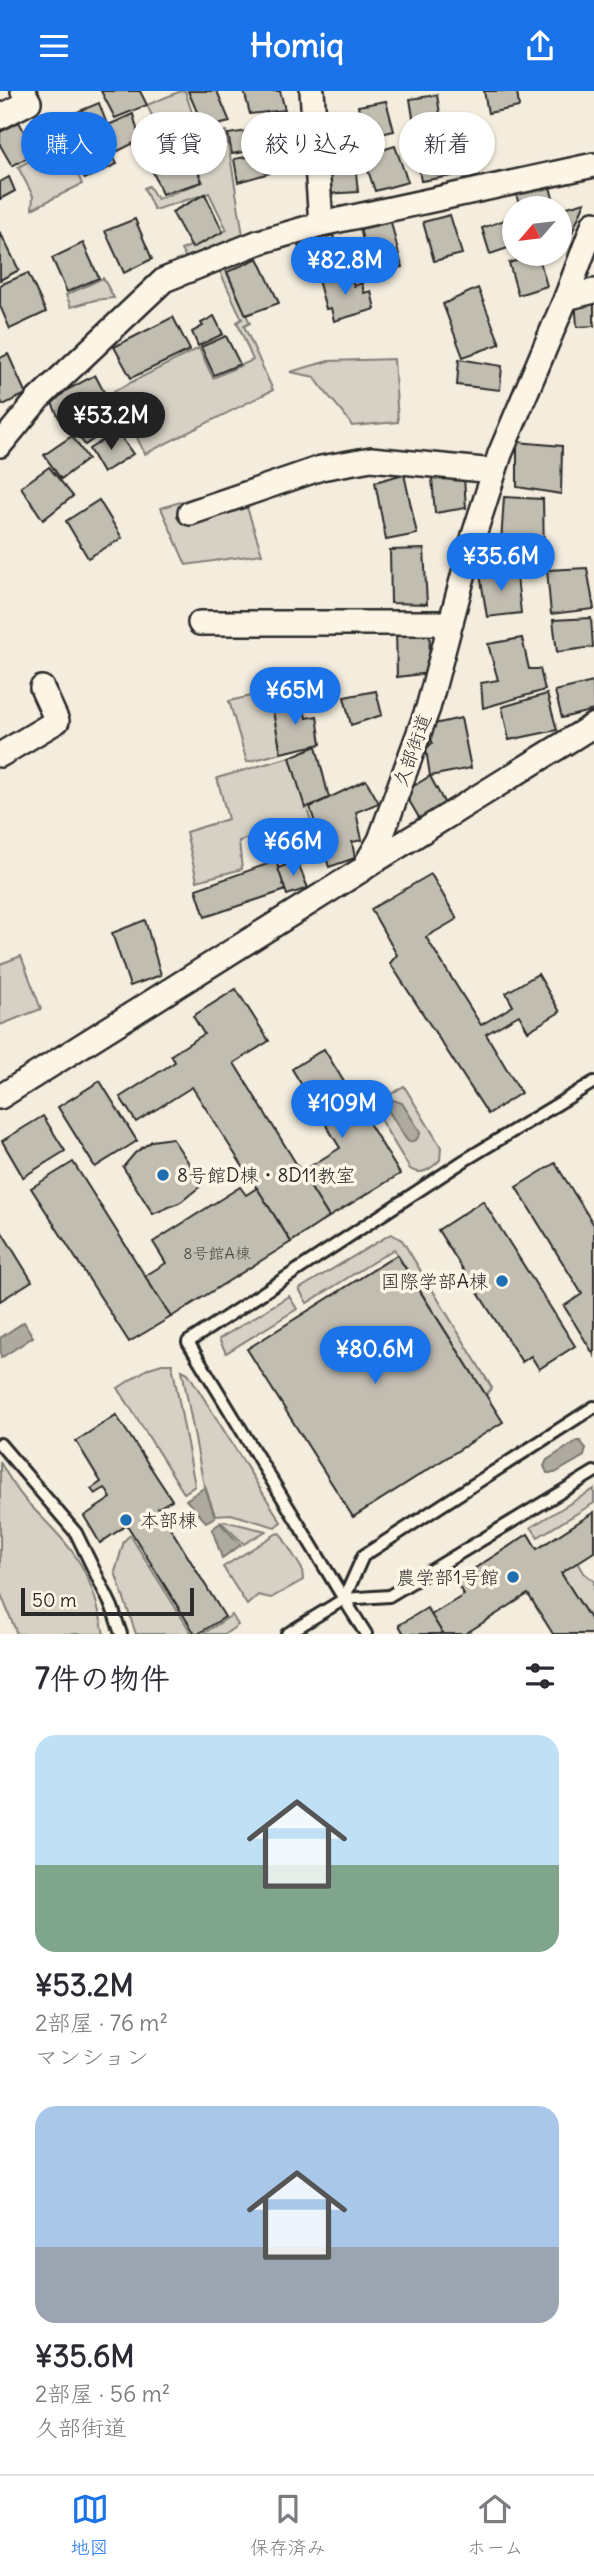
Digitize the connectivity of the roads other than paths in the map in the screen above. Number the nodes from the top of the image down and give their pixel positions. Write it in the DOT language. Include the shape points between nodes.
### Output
graph roads {
  1 [pos="23,91"];
  2 [pos="312,91"];
  3 [pos="0,117"];
  4 [pos="594,165"];
  5 [pos="594,223"];
  6 [pos="321,224"];
  7 [pos="594,291"];
  8 [pos="566,298"];
  9 [pos="2,435"];
  10 [pos="494,471"];
  11 [pos="190,513"];
  12 [pos="200,623"];
  13 [pos="451,623"];
  14 [pos="42,688"];
  15 [pos="594,725"];
  16 [pos="0,755"];
  17 [pos="363,869"];
  18 [pos="594,1082"];
  19 [pos="0,1097"];
  20 [pos="594,1407"];
  21 [pos="0,1444"];
  22 [pos="594,1472"];
  23 [pos="344,1599"];
  24 [pos="121,1634"];
  25 [pos="287,1634"];
  26 [pos="366,1634"];
  1 -- 3 [label="street" via="29,102"];
  2 -- 6 [label="street"];
  4 -- 6 [label="street"];
  5 -- 8 [label="street, 久部街道"];
  6 -- 9 [label="street" via="258,242 164,280"];
  7 -- 8 [label="street"];
  8 -- 10 [label="street, 久部街道"];
  10 -- 11 [label="street" via="371,459 321,468"];
  10 -- 13 [label="street, 久部街道"];
  12 -- 13 [label="street"];
  13 -- 17 [label="street, 久部街道" via="428,708 380,840"];
  14 -- 16 [label="street" via="57,721"];
  15 -- 17 [label="street"];
  17 -- 19 [label="street, 久部街道"];
  18 -- 23 [label="lane" via="465,1160 188,1342"];
  20 -- 23 [label="lane" via="363,1556"];
  21 -- 24 [label="lane" via="76,1533"];
  22 -- 23 [label="lane" via="389,1596"];
  23 -- 25 [label="lane"];
  23 -- 26 [label="lane"];
}
